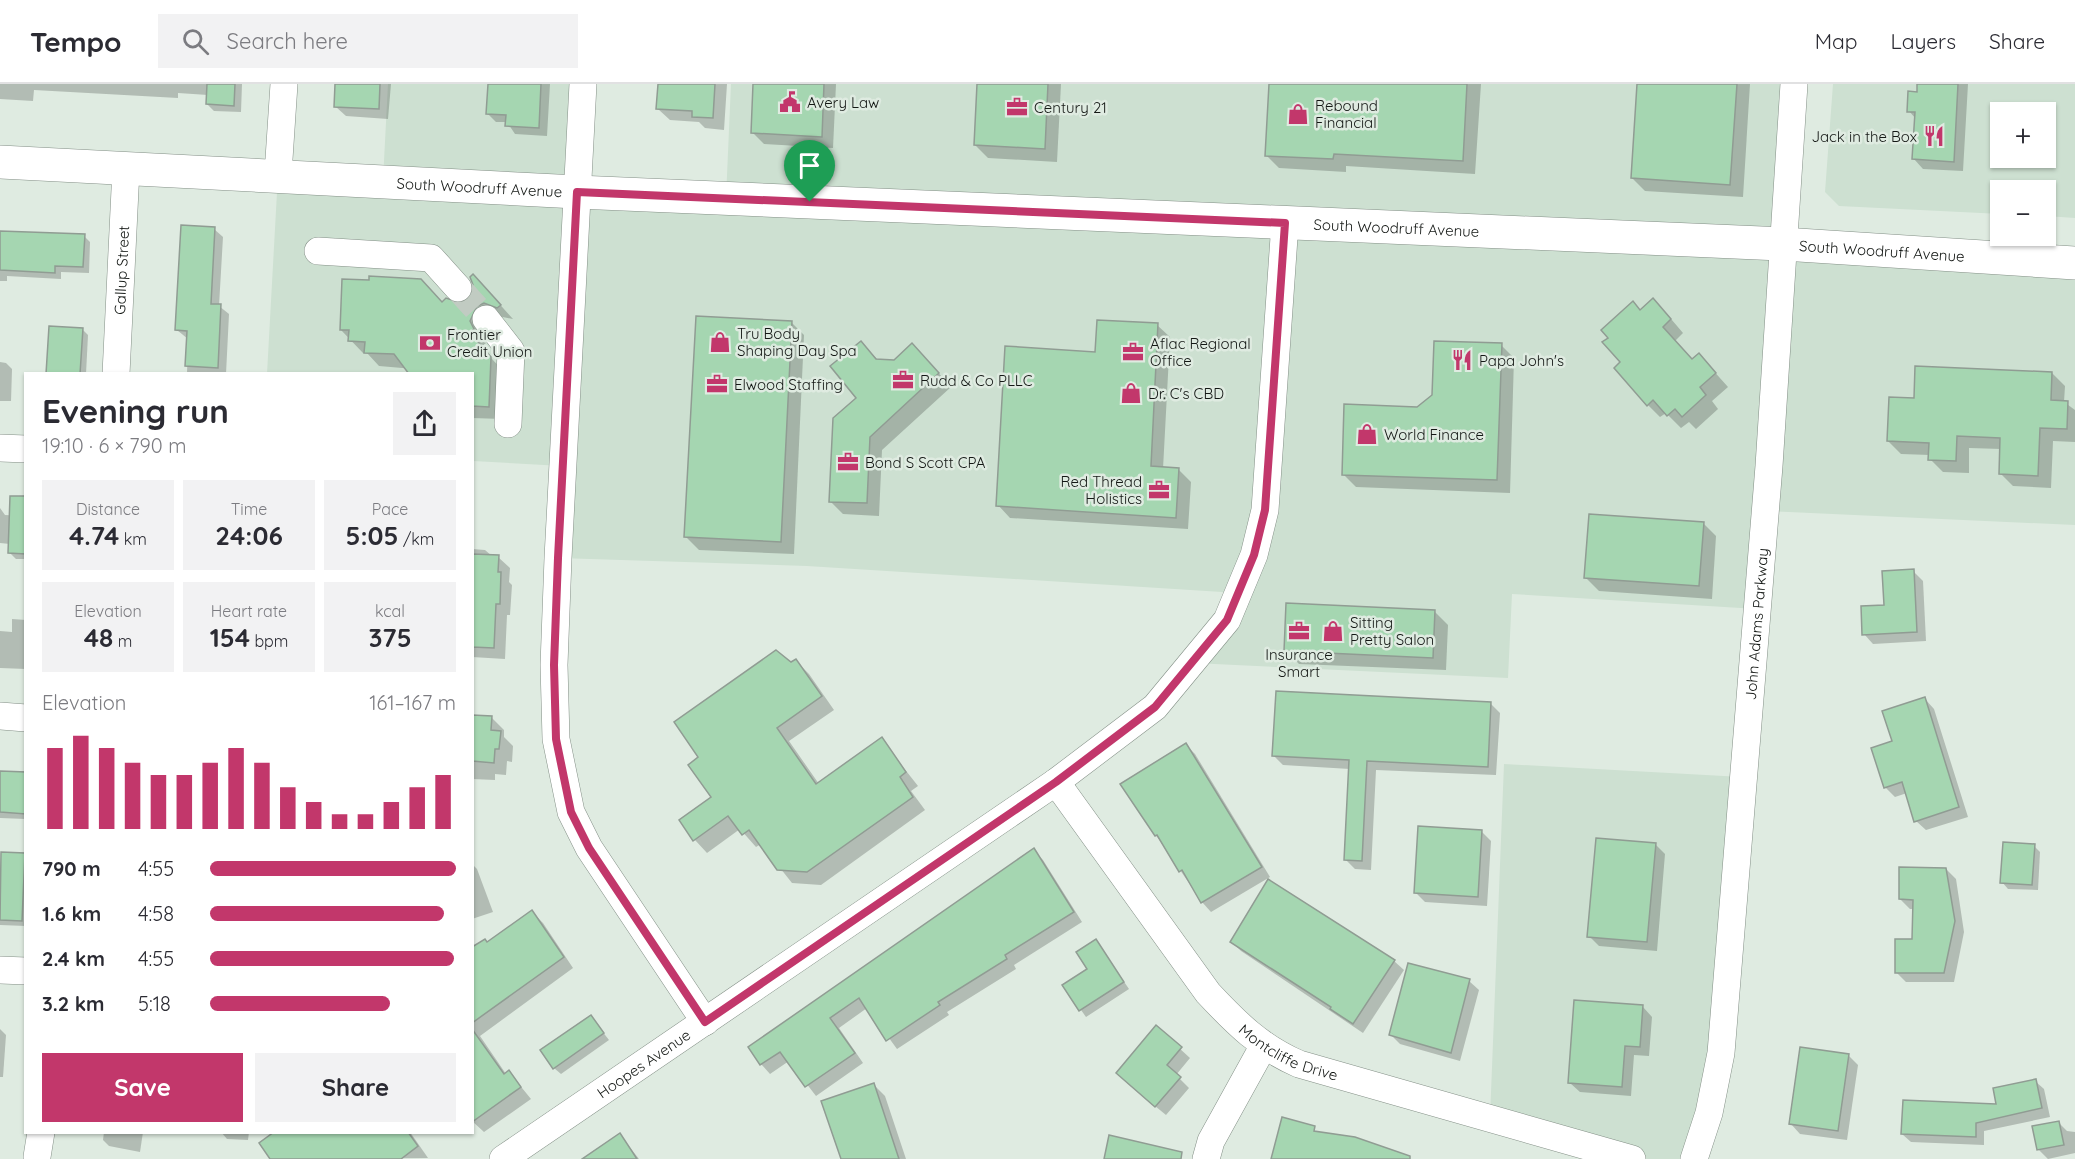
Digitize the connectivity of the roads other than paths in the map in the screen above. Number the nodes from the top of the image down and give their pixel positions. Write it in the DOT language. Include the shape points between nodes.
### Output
graph roads {
  1 [pos="284,84"];
  2 [pos="584,84"];
  3 [pos="1794,84"];
  4 [pos="0,162"];
  5 [pos="126,169"];
  6 [pos="278,174"];
  7 [pos="577,192"];
  8 [pos="1285,223"];
  9 [pos="1784,244"];
  10 [pos="318,252"];
  11 [pos="2075,263"];
  12 [pos="458,288"];
  13 [pos="486,319"];
  14 [pos="116,372"];
  15 [pos="508,424"];
  16 [pos="0,448"];
  17 [pos="24,449"];
  18 [pos="0,716"];
  19 [pos="24,718"];
  20 [pos="1056,782"];
  21 [pos="0,970"];
  22 [pos="24,971"];
  23 [pos="705,1022"];
  24 [pos="1264,1046"];
  25 [pos="503,1159"];
  26 [pos="1206,1159"];
  27 [pos="1632,1159"];
  28 [pos="1694,1159"];
  1 -- 6 [label="street"];
  2 -- 7 [label="street"];
  3 -- 9 [label="street, John Adams Parkway"];
  4 -- 5 [label="main road, South Woodruff Avenue"];
  5 -- 6 [label="main road, South Woodruff Avenue"];
  5 -- 14 [label="street, Gallup Street"];
  6 -- 7 [label="main road, South Woodruff Avenue"];
  7 -- 8 [label="main road, South Woodruff Avenue"];
  7 -- 23 [label="street" via="558,558 556,739 571,812 589,848"];
  8 -- 9 [label="main road, South Woodruff Avenue"];
  8 -- 20 [label="street, Hoopes Avenue" via="1265,510 1251,564 1227,620 1181,680 1155,707"];
  9 -- 11 [label="main road, South Woodruff Avenue"];
  9 -- 28 [label="street, John Adams Parkway" via="1721,1053 1709,1113"];
  10 -- 12 [label="street" via="431,258"];
  13 -- 15 [label="street" via="511,351"];
  16 -- 17 [label="street"];
  18 -- 19 [label="street"];
  20 -- 23 [label="street, Hoopes Avenue"];
  20 -- 24 [label="street, Montcliffe Drive" via="1209,993"];
  21 -- 22 [label="street"];
  23 -- 25 [label="street, Hoopes Avenue"];
  24 -- 26 [label="street"];
  24 -- 27 [label="street, Montcliffe Drive" via="1299,1064"];
}
